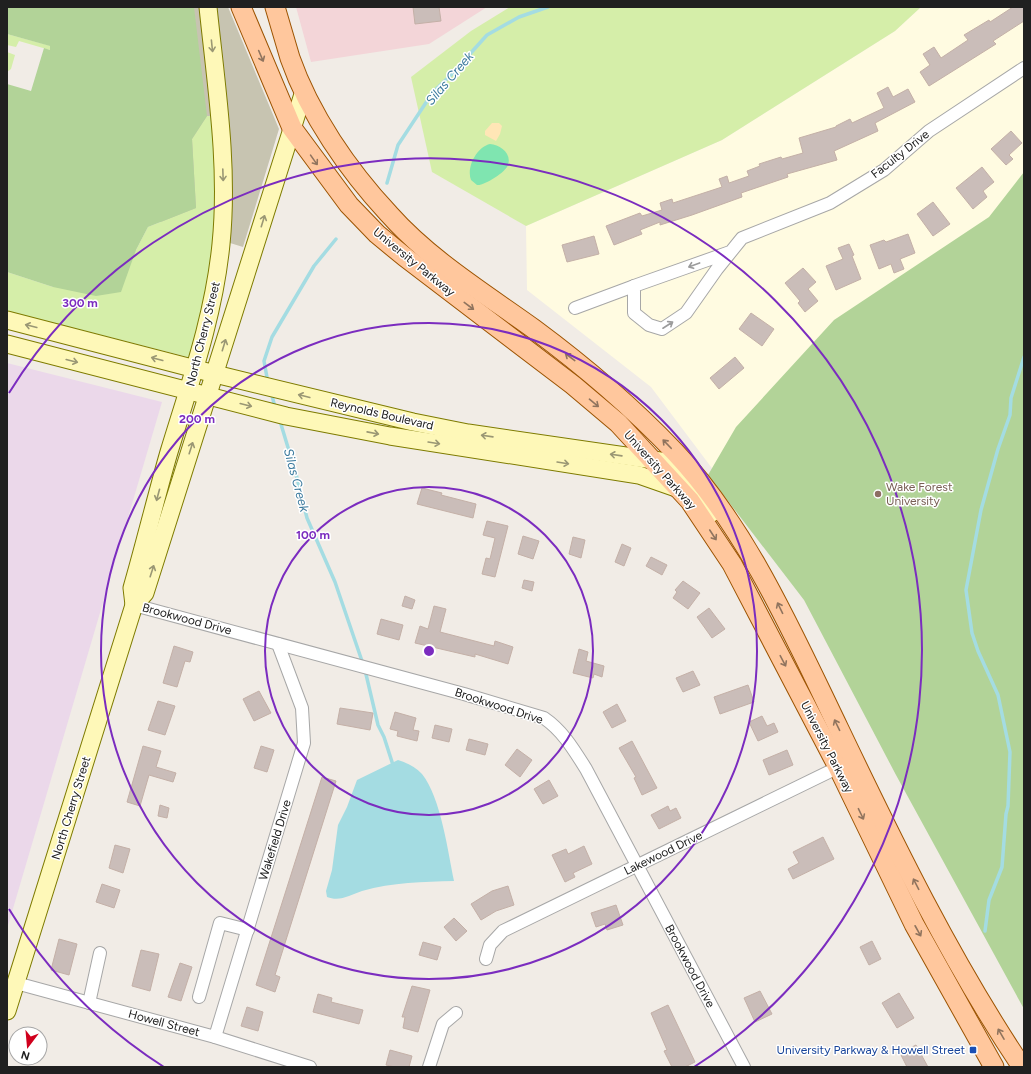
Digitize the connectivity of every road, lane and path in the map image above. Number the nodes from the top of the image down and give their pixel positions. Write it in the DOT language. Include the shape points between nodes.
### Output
graph roads {
  1 [pos="208,7"];
  2 [pos="241,7"];
  3 [pos="275,7"];
  4 [pos="1024,68"];
  5 [pos="304,91"];
  6 [pos="292,128"];
  7 [pos="730,252"];
  8 [pos="634,286"];
  9 [pos="575,308"];
  10 [pos="7,320"];
  11 [pos="7,344"];
  12 [pos="195,369"];
  13 [pos="215,374"];
  14 [pos="188,390"];
  15 [pos="208,396"];
  16 [pos="654,461"];
  17 [pos="679,489"];
  18 [pos="734,531"];
  19 [pos="134,605"];
  20 [pos="278,644"];
  21 [pos="846,764"];
  22 [pos="637,866"];
  23 [pos="248,930"];
  24 [pos="100,953"];
  25 [pos="486,958"];
  26 [pos="16,983"];
  27 [pos="199,997"];
  28 [pos="89,1003"];
  29 [pos="7,1011"];
  30 [pos="456,1013"];
  31 [pos="215,1037"];
  32 [pos="989,1066"];
  33 [pos="310,1067"];
  34 [pos="429,1067"];
  35 [pos="744,1067"];
  36 [pos="1022,1067"];
  1 -- 12 [label="main road, North Cherry Street, one-way" via="221,138 223,190 216,285"];
  2 -- 6 [label="main road, University Parkway, one-way"];
  3 -- 5 [label="main road, University Parkway"];
  4 -- 7 [label="street, Faculty Drive" via="929,131 884,170 830,203 742,238"];
  5 -- 6 [label="main road, North Cherry Street"];
  18 -- 5 [label="main road, University Parkway, one-way" via="692,471 635,412 579,363 441,262 388,214 344,159"];
  13 -- 6 [label="main road, North Cherry Street, one-way"];
  6 -- 16 [label="main road, University Parkway, one-way" via="349,205 377,234 574,385 618,423"];
  7 -- 8 [label="street, Faculty Drive, one-way"];
  8 -- 7 [label="street, Faculty Drive, one-way" via="634,313 649,325 662,329 686,313"];
  8 -- 9 [label="street"];
  12 -- 10 [label="main road, Reynolds Boulevard, one-way"];
  11 -- 14 [label="main road, Reynolds Boulevard, one-way"];
  12 -- 13 [label="main road, Reynolds Boulevard"];
  12 -- 14 [label="main road, North Cherry Street"];
  13 -- 15 [label="main road, North Cherry Street"];
  16 -- 13 [label="main road, Reynolds Boulevard, one-way" via="440,428"];
  14 -- 15 [label="main road, Reynolds Boulevard"];
  14 -- 19 [label="main road, North Cherry Street, one-way" via="132,588"];
  15 -- 17 [label="main road, Reynolds Boulevard, one-way" via="286,416 390,436 645,476"];
  19 -- 15 [label="main road, North Cherry Street, one-way" via="145,592"];
  16 -- 17 [label="main road, University Parkway"];
  16 -- 18 [label="main road, Reynolds Boulevard" via="667,462 675,467 715,517"];
  17 -- 21 [label="main road, University Parkway, one-way" via="690,501 732,564"];
  21 -- 18 [label="main road, University Parkway, one-way" via="773,594"];
  19 -- 20 [label="street, Brookwood Drive"];
  19 -- 26 [label="main road, North Cherry Street"];
  20 -- 22 [label="street, Brookwood Drive" via="544,718 570,743"];
  20 -- 23 [label="street, Wakefield Drive" via="302,708 304,743"];
  21 -- 22 [label="street, Lakewood Drive"];
  21 -- 32 [label="main road, University Parkway, one-way" via="914,924"];
  36 -- 21 [label="main road, University Parkway, one-way"];
  22 -- 25 [label="street, Lakewood Drive" via="503,931 490,945"];
  22 -- 35 [label="street, Brookwood Drive"];
  23 -- 27 [label="street" via="220,923"];
  23 -- 31 [label="street, Wakefield Drive"];
  24 -- 28 [label="street"];
  26 -- 28 [label="street, Howell Street"];
  26 -- 29 [label="main road, North Cherry Street"];
  28 -- 31 [label="street, Howell Street"];
  30 -- 34 [label="street" via="443,1024"];
  31 -- 33 [label="street, Howell Street"];
}
